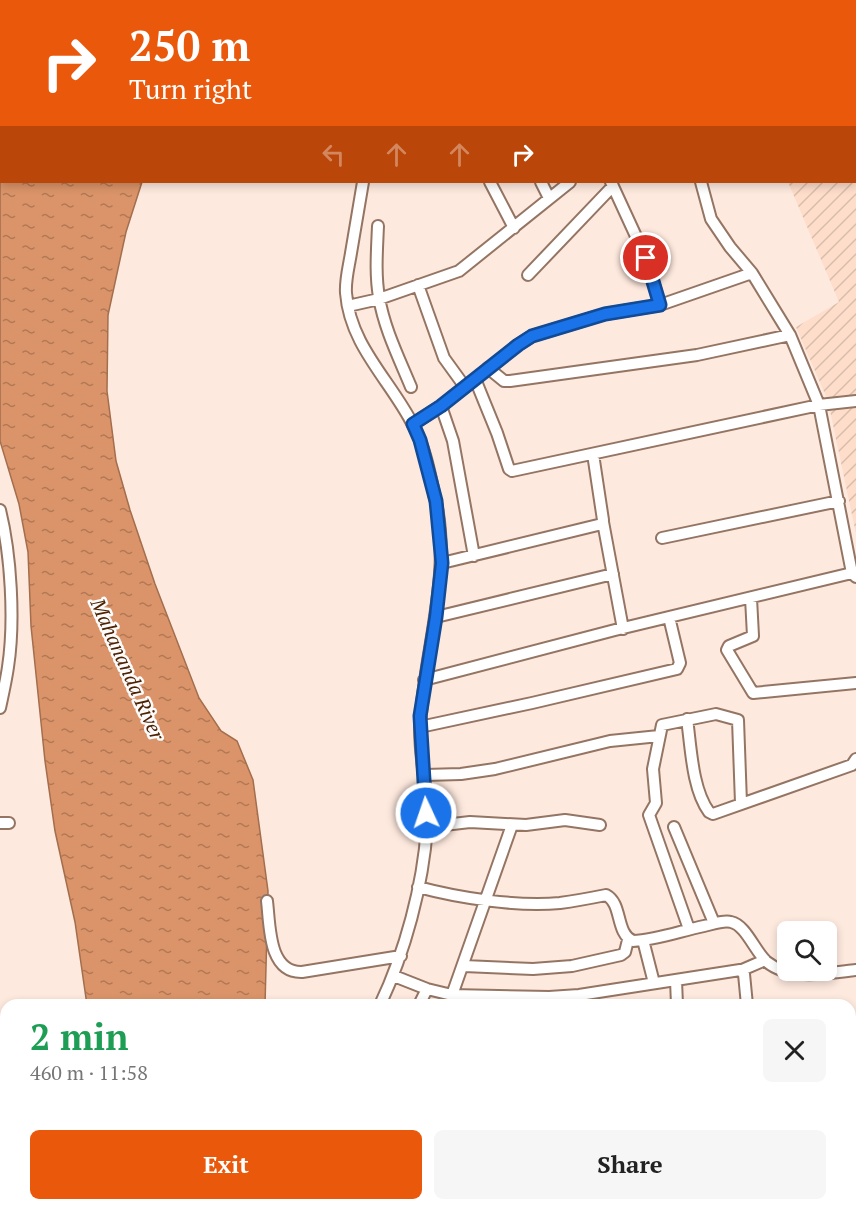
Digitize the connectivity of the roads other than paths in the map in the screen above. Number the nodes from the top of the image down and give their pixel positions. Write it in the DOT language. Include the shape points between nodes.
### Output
graph roads {
  1 [pos="363,183"];
  2 [pos="491,183"];
  3 [pos="542,183"];
  4 [pos="569,183"];
  5 [pos="701,183"];
  6 [pos="612,184"];
  7 [pos="549,198"];
  8 [pos="378,226"];
  9 [pos="514,228"];
  10 [pos="752,273"];
  11 [pos="528,275"];
  12 [pos="418,285"];
  13 [pos="380,299"];
  14 [pos="660,305"];
  15 [pos="348,306"];
  16 [pos="790,335"];
  17 [pos="489,368"];
  18 [pos="475,379"];
  19 [pos="411,387"];
  20 [pos="465,387"];
  21 [pos="856,401"];
  22 [pos="819,405"];
  23 [pos="441,406"];
  24 [pos="413,424"];
  25 [pos="593,454"];
  26 [pos="839,501"];
  27 [pos="0,510"];
  28 [pos="603,522"];
  29 [pos="662,538"];
  30 [pos="474,556"];
  31 [pos="442,563"];
  32 [pos="613,574"];
  33 [pos="854,575"];
  34 [pos="751,598"];
  35 [pos="436,617"];
  36 [pos="669,617"];
  37 [pos="623,628"];
  38 [pos="4,665"];
  39 [pos="424,680"];
  40 [pos="856,683"];
  41 [pos="0,708"];
  42 [pos="687,719"];
  43 [pos="420,727"];
  44 [pos="659,736"];
  45 [pos="856,759"];
  46 [pos="424,775"];
  47 [pos="741,803"];
  48 [pos="512,825"];
  49 [pos="600,825"];
  50 [pos="427,827"];
  51 [pos="674,827"];
  52 [pos="418,887"];
  53 [pos="487,900"];
  54 [pos="267,902"];
  55 [pos="714,923"];
  56 [pos="689,929"];
  57 [pos="628,940"];
  58 [pos="644,940"];
  59 [pos="401,956"];
  60 [pos="765,960"];
  61 [pos="464,966"];
  62 [pos="742,970"];
  63 [pos="856,970"];
  64 [pos="394,976"];
  65 [pos="676,980"];
  66 [pos="654,983"];
  67 [pos="427,989"];
  68 [pos="452,995"];
  69 [pos="383,999"];
  70 [pos="422,999"];
  71 [pos="678,999"];
  72 [pos="746,999"];
  1 -- 15 [label="street" via="347,277"];
  2 -- 9 [label="street"];
  3 -- 7 [label="street"];
  4 -- 7 [label="street"];
  5 -- 10 [label="street" via="711,219"];
  6 -- 11 [label="street"];
  6 -- 14 [label="street" via="646,258"];
  7 -- 9 [label="street"];
  8 -- 13 [label="street"];
  9 -- 12 [label="street" via="459,271"];
  10 -- 14 [label="street"];
  10 -- 16 [label="street"];
  12 -- 13 [label="street"];
  12 -- 20 [label="street" via="444,358"];
  13 -- 15 [label="street"];
  13 -- 19 [label="street"];
  14 -- 17 [label="street" via="605,314 532,336"];
  15 -- 24 [label="street" via="370,358"];
  16 -- 17 [label="street" via="697,355 510,381 504,381"];
  16 -- 22 [label="street"];
  17 -- 18 [label="street"];
  18 -- 20 [label="street"];
  18 -- 25 [label="street" via="511,471"];
  20 -- 23 [label="street"];
  21 -- 22 [label="street"];
  22 -- 25 [label="street"];
  22 -- 26 [label="street"];
  23 -- 24 [label="street"];
  23 -- 30 [label="street" via="457,462"];
  24 -- 31 [label="street" via="436,501"];
  25 -- 28 [label="street"];
  26 -- 29 [label="street"];
  26 -- 33 [label="street"];
  27 -- 38 [label="street" via="11,608"];
  28 -- 30 [label="street"];
  28 -- 32 [label="street"];
  30 -- 31 [label="street"];
  31 -- 35 [label="street"];
  32 -- 35 [label="street"];
  32 -- 37 [label="street"];
  33 -- 34 [label="street"];
  34 -- 36 [label="street"];
  34 -- 40 [label="street" via="753,636 727,650 753,693"];
  35 -- 39 [label="street"];
  36 -- 37 [label="street"];
  36 -- 43 [label="street" via="680,663 677,669"];
  37 -- 39 [label="street"];
  38 -- 41 [label="street"];
  39 -- 43 [label="street"];
  42 -- 44 [label="street" via="662,725"];
  42 -- 47 [label="street" via="694,772 707,809 713,813"];
  42 -- 47 [label="street" via="716,714 738,720"];
  43 -- 46 [label="street"];
  44 -- 46 [label="street" via="600,743 495,769"];
  44 -- 56 [label="street" via="653,769 656,803 649,815"];
  45 -- 47 [label="street" via="852,765"];
  46 -- 50 [label="street"];
  48 -- 49 [label="street" via="564,820"];
  48 -- 50 [label="street" via="470,822"];
  48 -- 53 [label="street"];
  50 -- 52 [label="street"];
  51 -- 55 [label="street"];
  52 -- 53 [label="street"];
  52 -- 59 [label="street"];
  53 -- 57 [label="street" via="558,903 606,895 613,900"];
  53 -- 61 [label="street"];
  54 -- 59 [label="street" via="274,953 289,971"];
  55 -- 56 [label="street"];
  55 -- 60 [label="street" via="737,924"];
  56 -- 58 [label="street"];
  57 -- 58 [label="street"];
  57 -- 61 [label="street" via="621,955 572,966"];
  58 -- 66 [label="street"];
  59 -- 64 [label="street"];
  60 -- 62 [label="street"];
  60 -- 63 [label="street" via="801,974"];
  61 -- 68 [label="street"];
  62 -- 65 [label="street"];
  62 -- 72 [label="street"];
  64 -- 67 [label="street"];
  64 -- 69 [label="street"];
  65 -- 66 [label="street"];
  65 -- 71 [label="street"];
  66 -- 68 [label="street" via="579,995"];
  67 -- 68 [label="street"];
  67 -- 70 [label="street"];
}
